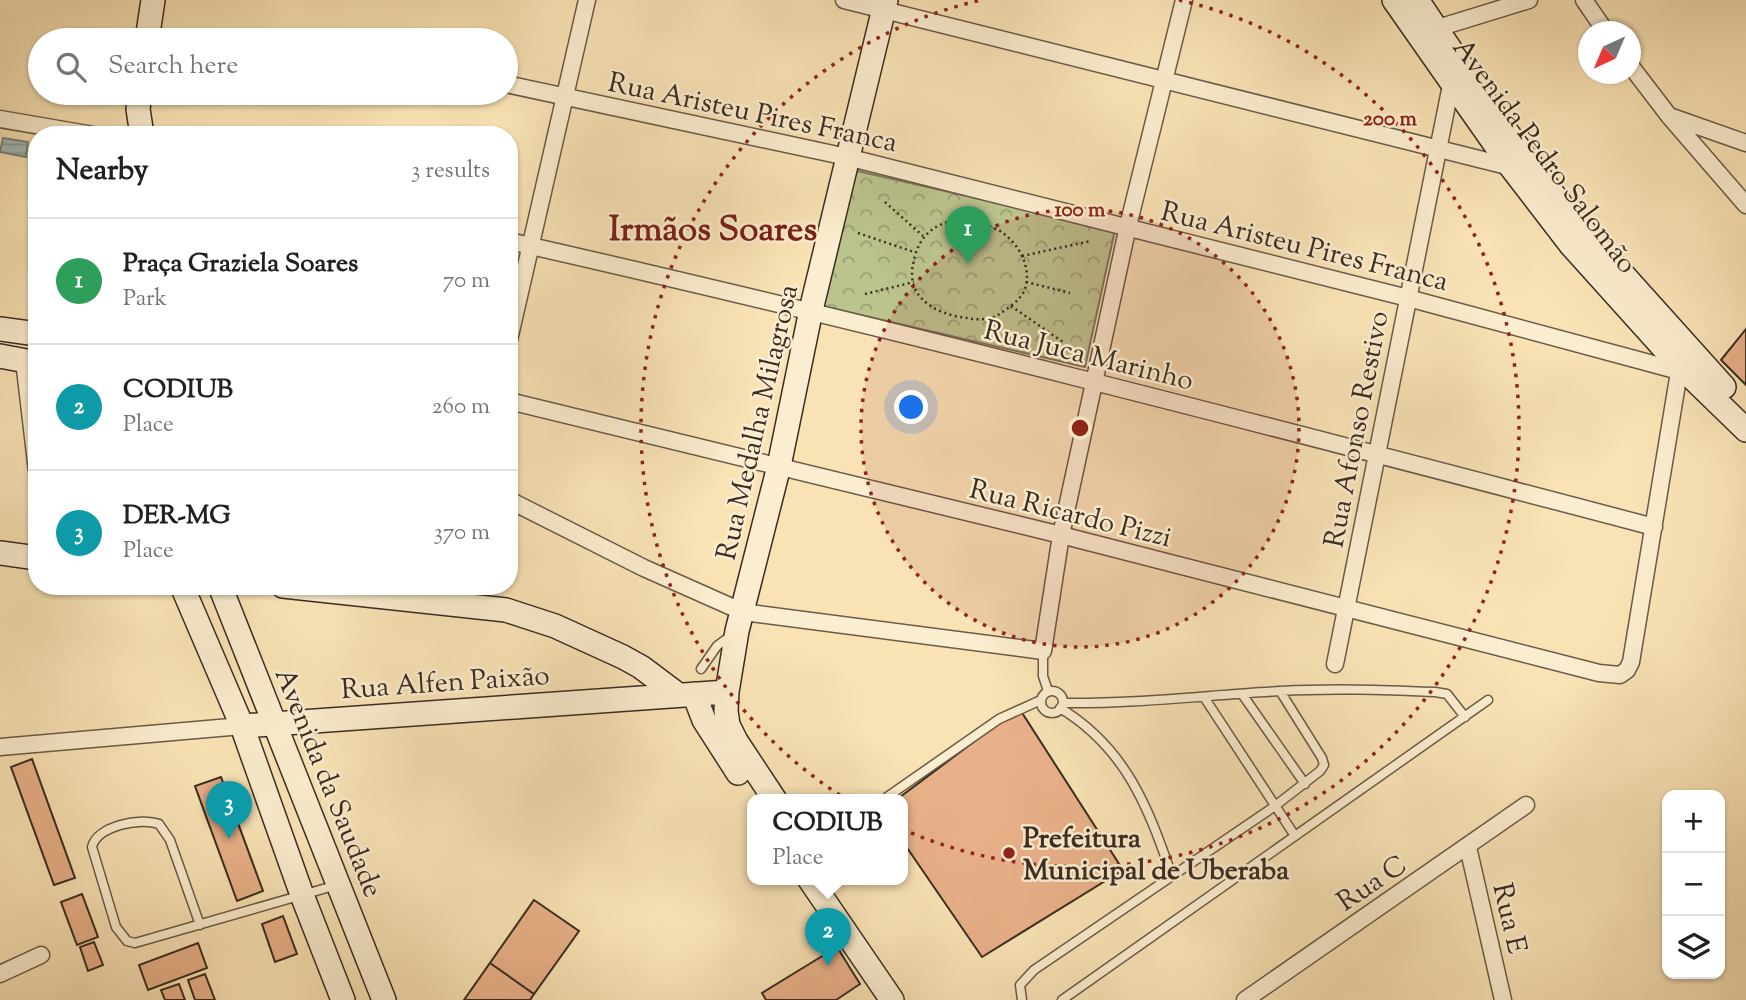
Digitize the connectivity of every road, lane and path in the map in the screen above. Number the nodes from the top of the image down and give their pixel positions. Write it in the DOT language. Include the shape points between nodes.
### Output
graph roads {
  1 [pos="153,0"];
  2 [pos="587,0"];
  3 [pos="844,0"];
  4 [pos="1184,0"];
  5 [pos="1394,0"];
  6 [pos="1417,0"];
  7 [pos="1529,0"];
  8 [pos="1584,0"];
  9 [pos="885,5"];
  10 [pos="1598,21"];
  11 [pos="150,28"];
  12 [pos="1426,31"];
  13 [pos="1163,79"];
  14 [pos="1641,79"];
  15 [pos="1452,80"];
  16 [pos="518,86"];
  17 [pos="566,96"];
  18 [pos="137,105"];
  19 [pos="139,105"];
  20 [pos="1669,116"];
  21 [pos="0,119"];
  22 [pos="41,126"];
  23 [pos="128,126"];
  24 [pos="141,126"];
  25 [pos="1746,142"];
  26 [pos="1439,148"];
  27 [pos="847,157"];
  28 [pos="1511,167"];
  29 [pos="885,202"];
  30 [pos="1746,205"];
  31 [pos="1128,226"];
  32 [pos="858,233"];
  33 [pos="923,236"];
  34 [pos="1091,241"];
  35 [pos="518,243"];
  36 [pos="532,246"];
  37 [pos="914,252"];
  38 [pos="1022,256"];
  39 [pos="914,282"];
  40 [pos="1026,282"];
  41 [pos="1070,293"];
  42 [pos="865,294"];
  43 [pos="1408,298"];
  44 [pos="518,303"];
  45 [pos="1010,306"];
  46 [pos="811,310"];
  47 [pos="0,329"];
  48 [pos="28,333"];
  49 [pos="1063,342"];
  50 [pos="0,356"];
  51 [pos="28,361"];
  52 [pos="1680,368"];
  53 [pos="1095,384"];
  54 [pos="518,403"];
  55 [pos="1746,410"];
  56 [pos="1746,429"];
  57 [pos="1377,454"];
  58 [pos="779,466"];
  59 [pos="518,505"];
  60 [pos="1654,527"];
  61 [pos="1061,535"];
  62 [pos="0,553"];
  63 [pos="28,557"];
  64 [pos="186,595"];
  65 [pos="224,595"];
  66 [pos="378,595"];
  67 [pos="1345,609"];
  68 [pos="740,621"];
  69 [pos="1043,651"];
  70 [pos="1335,664"];
  71 [pos="701,669"];
  72 [pos="1048,691"];
  73 [pos="1280,691"];
  74 [pos="727,692"];
  75 [pos="685,694"];
  76 [pos="1242,694"];
  77 [pos="1204,697"];
  78 [pos="1041,700"];
  79 [pos="1488,700"];
  80 [pos="1062,706"];
  81 [pos="1465,717"];
  82 [pos="275,724"];
  83 [pos="242,726"];
  84 [pos="0,747"];
  85 [pos="1305,785"];
  86 [pos="753,794"];
  87 [pos="771,794"];
  88 [pos="891,794"];
  89 [pos="1275,806"];
  90 [pos="1526,806"];
  91 [pos="1295,836"];
  92 [pos="1468,847"];
  93 [pos="1172,876"];
  94 [pos="339,884"];
  95 [pos="813,885"];
  96 [pos="831,885"];
  97 [pos="302,895"];
  98 [pos="200,925"];
  99 [pos="41,955"];
  100 [pos="0,974"];
  101 [pos="344,1000"];
  102 [pos="384,1000"];
  103 [pos="892,1000"];
  104 [pos="909,1000"];
  105 [pos="1022,1000"];
  106 [pos="1062,1000"];
  107 [pos="1245,1000"];
  108 [pos="1503,1000"];
  1 -- 11 [label="street"];
  2 -- 17 [label="street"];
  3 -- 9 [label="street"];
  4 -- 13 [label="street"];
  5 -- 12 [label="street, Avenida Pedro Salomão"];
  6 -- 12 [label="street, Avenida Pedro Salomão"];
  7 -- 12 [label="street"];
  8 -- 10 [label="street"];
  9 -- 13 [label="street"];
  9 -- 27 [label="street, Rua Medalha Milagrosa"];
  12 -- 15 [label="street, Avenida Pedro Salomão"];
  12 -- 55 [label="street, Avenida Pedro Salomão" via="1565,210"];
  13 -- 26 [label="street"];
  13 -- 31 [label="street"];
  14 -- 20 [label="street"];
  15 -- 26 [label="street, Rua Afonso Restivo"];
  15 -- 28 [label="street, Avenida Pedro Salomão"];
  16 -- 17 [label="street, Rua Aristeu Pires Franca"];
  17 -- 27 [label="street, Rua Aristeu Pires Franca"];
  17 -- 36 [label="street"];
  18 -- 23 [label="street"];
  19 -- 24 [label="street"];
  20 -- 25 [label="street"];
  20 -- 30 [label="street"];
  21 -- 22 [label="street"];
  26 -- 28 [label="street"];
  26 -- 43 [label="street, Rua Afonso Restivo"];
  27 -- 31 [label="street, Rua Aristeu Pires Franca"];
  27 -- 46 [label="street, Rua Medalha Milagrosa"];
  28 -- 52 [label="street, Avenida Pedro Salomão" via="1571,246"];
  29 -- 33 [label="path"];
  31 -- 43 [label="street, Rua Aristeu Pires Franca"];
  31 -- 53 [label="street"];
  32 -- 37 [label="path"];
  33 -- 37 [label="path"];
  33 -- 38 [label="path" via="943,222 972,222 1010,237"];
  34 -- 38 [label="path"];
  35 -- 36 [label="street, Rua Juca Marinho"];
  36 -- 44 [label="street"];
  36 -- 46 [label="street, Rua Juca Marinho"];
  37 -- 39 [label="path"];
  38 -- 40 [label="path"];
  39 -- 42 [label="path"];
  39 -- 45 [label="path" via="927,303 958,317 994,317"];
  40 -- 41 [label="path"];
  40 -- 45 [label="path"];
  43 -- 52 [label="street, Rua Aristeu Pires Franca"];
  43 -- 57 [label="street, Rua Afonso Restivo"];
  45 -- 49 [label="path"];
  46 -- 53 [label="street, Rua Juca Marinho"];
  46 -- 58 [label="street, Rua Medalha Milagrosa"];
  47 -- 48 [label="street"];
  50 -- 51 [label="street"];
  52 -- 56 [label="street, Avenida Pedro Salomão"];
  52 -- 60 [label="street"];
  53 -- 57 [label="street, Rua Juca Marinho"];
  53 -- 61 [label="street"];
  54 -- 58 [label="street, Rua Ricardo Pizzi"];
  57 -- 60 [label="street, Rua Juca Marinho"];
  57 -- 67 [label="street, Rua Afonso Restivo"];
  58 -- 61 [label="street, Rua Ricardo Pizzi"];
  58 -- 68 [label="street, Rua Medalha Milagrosa"];
  59 -- 68 [label="street"];
  60 -- 67 [label="street, Rua Ricardo Pizzi" via="1631,662 1620,675"];
  61 -- 67 [label="street, Rua Ricardo Pizzi"];
  61 -- 69 [label="street"];
  62 -- 63 [label="street"];
  64 -- 83 [label="street"];
  65 -- 82 [label="street, Avenida da Saudade"];
  66 -- 75 [label="street" via="506,610 623,657"];
  67 -- 70 [label="street, Rua Afonso Restivo"];
  68 -- 69 [label="street"];
  68 -- 71 [label="lane"];
  68 -- 74 [label="street, Rua Medalha Milagrosa"];
  69 -- 72 [label="lane"];
  72 -- 78 [label="lane"];
  72 -- 80 [label="lane" via="1058,693"];
  73 -- 76 [label="lane"];
  73 -- 81 [label="lane" via="1442,692"];
  73 -- 85 [label="lane" via="1324,765"];
  74 -- 75 [label="street, Rua Alfen Paixão"];
  74 -- 87 [label="street, Rua Medalha Milagrosa" via="728,725"];
  75 -- 82 [label="street, Rua Alfen Paixão"];
  75 -- 86 [label="street"];
  76 -- 77 [label="lane"];
  76 -- 85 [label="lane"];
  77 -- 80 [label="lane"];
  77 -- 89 [label="lane"];
  78 -- 80 [label="lane" via="1041,706 1050,712"];
  78 -- 88 [label="lane" via="999,719"];
  79 -- 81 [label="lane"];
  80 -- 93 [label="lane" via="1100,737 1122,763 1154,824"];
  81 -- 91 [label="lane"];
  82 -- 83 [label="street, Rua Alfen Paixão"];
  82 -- 94 [label="street, Avenida da Saudade"];
  83 -- 84 [label="street, Rua Alfen Paixão"];
  83 -- 97 [label="street"];
  85 -- 89 [label="lane"];
  89 -- 91 [label="lane"];
  89 -- 93 [label="lane"];
  90 -- 92 [label="street, Rua C"];
  91 -- 106 [label="lane"];
  92 -- 107 [label="street, Rua C"];
  92 -- 108 [label="street, Rua E"];
  93 -- 105 [label="lane" via="1025,978 1020,985"];
  94 -- 97 [label="lane"];
  94 -- 102 [label="street, Avenida da Saudade"];
  95 -- 103 [label="street"];
  96 -- 104 [label="street"];
  97 -- 98 [label="lane"];
  97 -- 101 [label="street"];
  98 -- 98 [label="lane" via="170,839 159,824 143,820 98,834 92,847 116,927 127,941 135,943"];
  99 -- 100 [label="street"];
}
